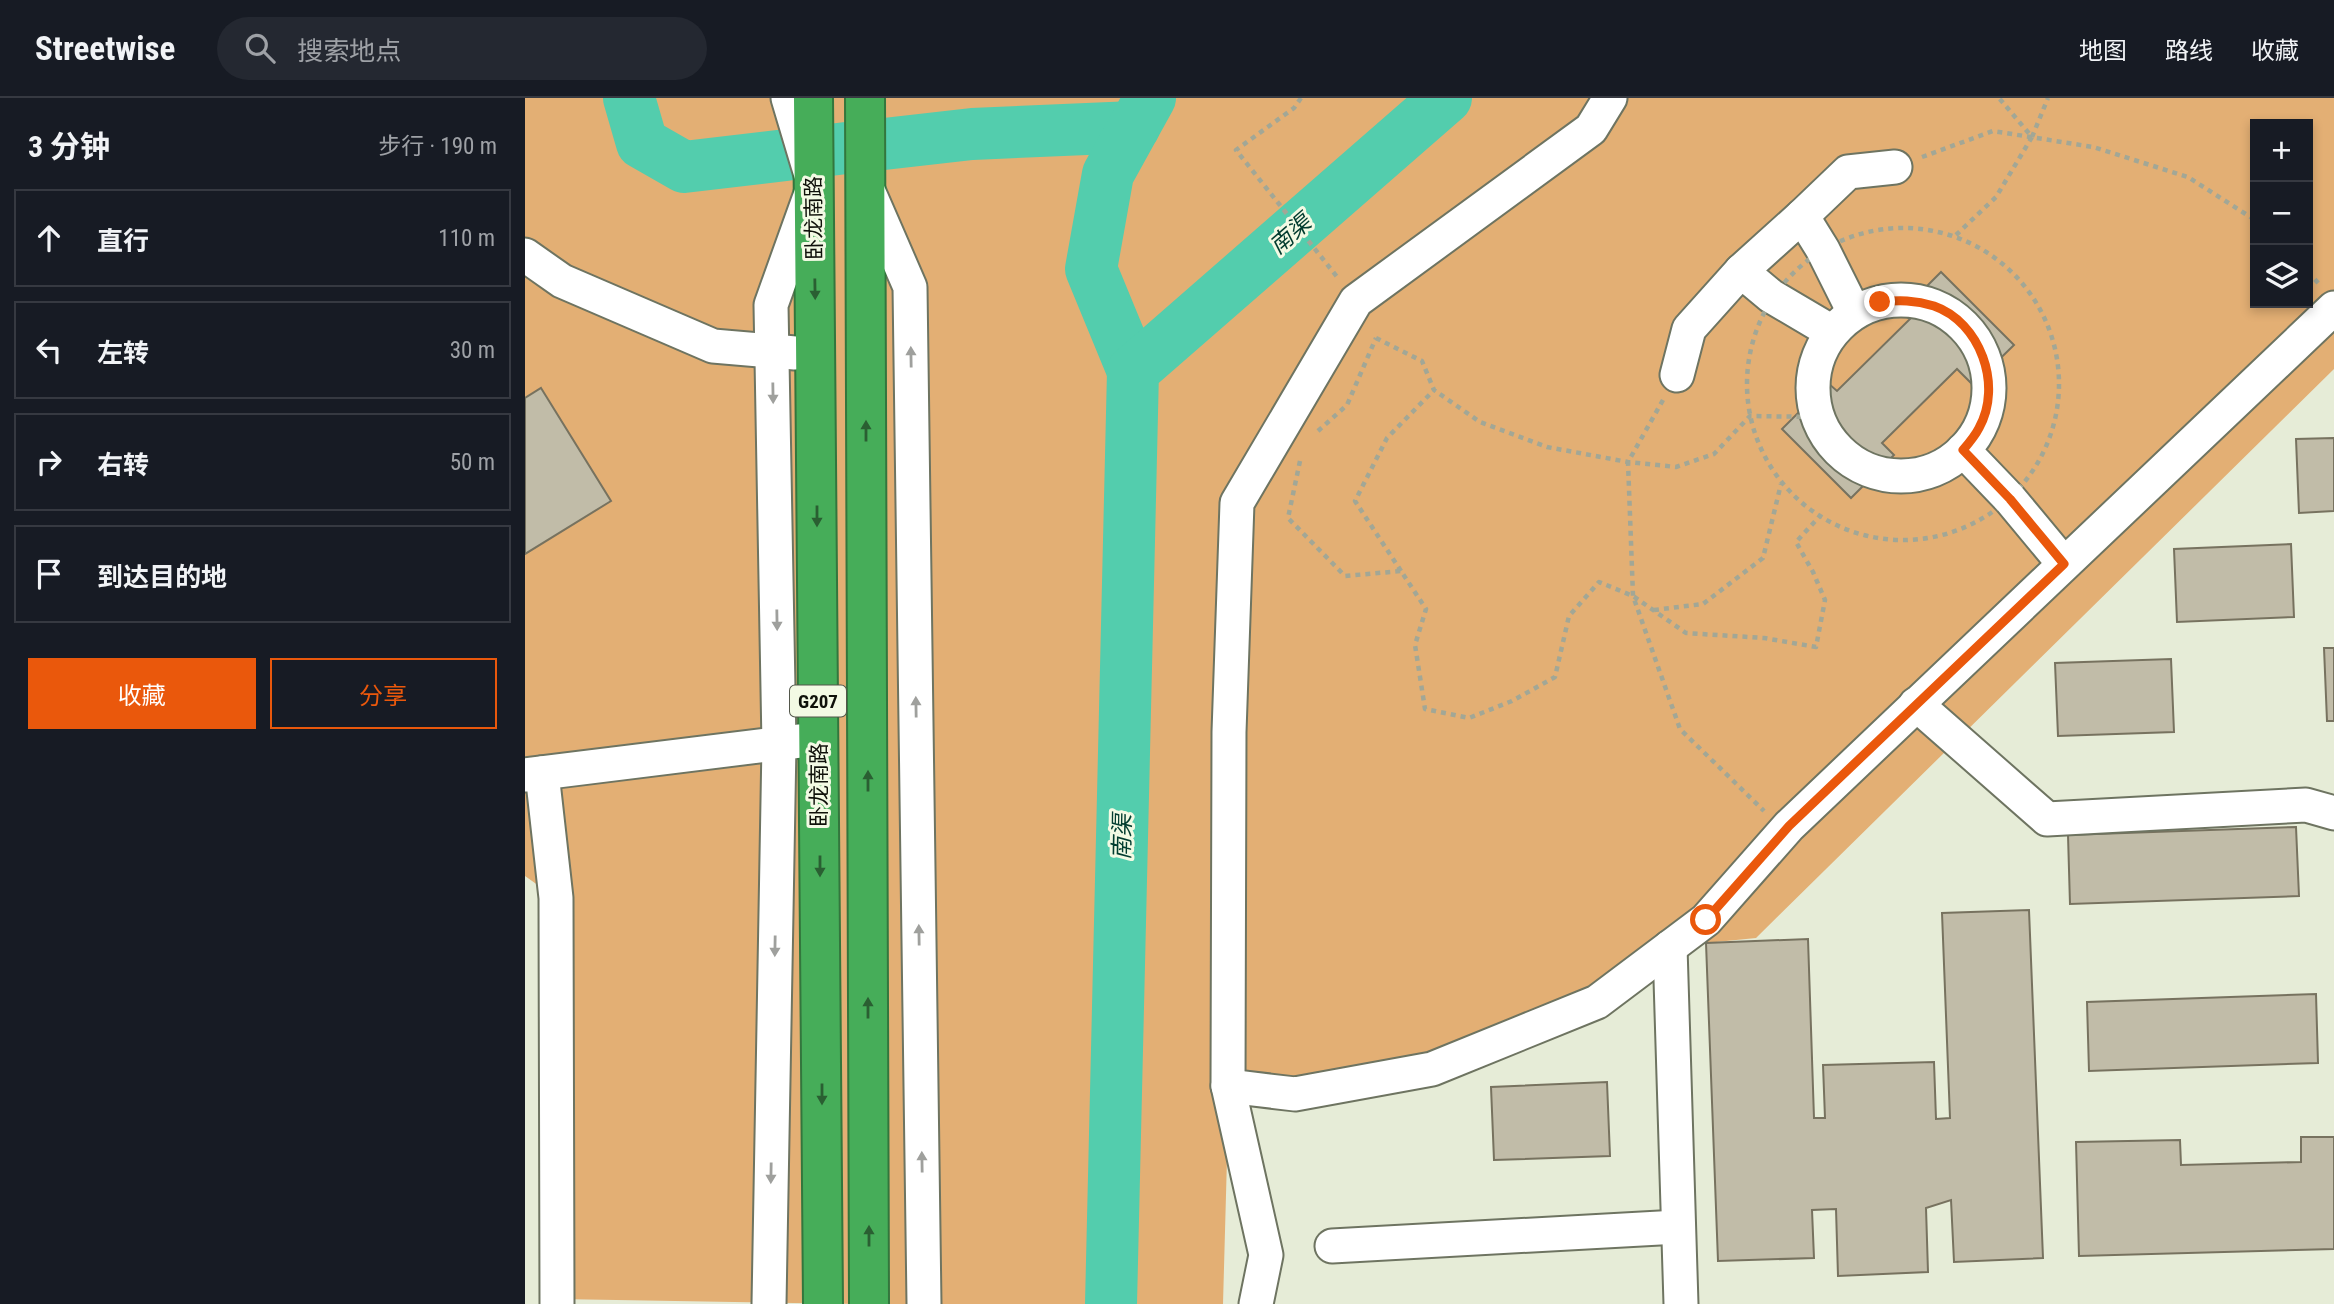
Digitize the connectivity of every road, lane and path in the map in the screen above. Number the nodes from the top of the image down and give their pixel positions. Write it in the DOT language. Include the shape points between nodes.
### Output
graph roads {
  1 [pos="789,98"];
  2 [pos="813,98"];
  3 [pos="865,98"];
  4 [pos="890,98"];
  5 [pos="1301,98"];
  6 [pos="1610,98"];
  7 [pos="1999,98"];
  8 [pos="2048,98"];
  9 [pos="2032,137"];
  10 [pos="1895,167"];
  11 [pos="865,184"];
  12 [pos="814,185"];
  13 [pos="1802,216"];
  14 [pos="2250,217"];
  15 [pos="1956,235"];
  16 [pos="1823,250"];
  17 [pos="525,255"];
  18 [pos="1741,271"];
  19 [pos="1772,296"];
  20 [pos="1356,300"];
  21 [pos="2334,308"];
  22 [pos="1843,322"];
  23 [pos="1376,338"];
  24 [pos="772,351"];
  25 [pos="815,355"];
  26 [pos="1677,375"];
  27 [pos="1434,390"];
  28 [pos="1750,416"];
  29 [pos="1817,417"];
  30 [pos="1313,435"];
  31 [pos="1963,450"];
  32 [pos="1301,456"];
  33 [pos="1628,462"];
  34 [pos="1781,484"];
  35 [pos="2010,499"];
  36 [pos="1819,517"];
  37 [pos="2064,564"];
  38 [pos="1401,571"];
  39 [pos="1633,596"];
  40 [pos="1653,610"];
  41 [pos="1916,704"];
  42 [pos="818,738"];
  43 [pos="779,744"];
  44 [pos="533,774"];
  45 [pos="2334,813"];
  46 [pos="1789,826"];
  47 [pos="1670,947"];
  48 [pos="1228,1086"];
  49 [pos="1678,1227"];
  50 [pos="1332,1246"];
  51 [pos="557,1304"];
  52 [pos="769,1304"];
  53 [pos="823,1304"];
  54 [pos="869,1304"];
  55 [pos="924,1304"];
  56 [pos="1256,1304"];
  57 [pos="1681,1304"];
  1 -- 12 [label="street"];
  2 -- 12 [label="highway, 卧龙南路 / G207"];
  3 -- 11 [label="highway, G207"];
  4 -- 11 [label="highway"];
  5 -- 20 [label="path" via="1236,150"];
  6 -- 20 [label="street" via="1591,129"];
  7 -- 9 [label="path"];
  8 -- 9 [label="path"];
  9 -- 10 [label="path" via="1993,131"];
  9 -- 14 [label="path" via="2093,147 2188,177"];
  9 -- 15 [label="path" via="1997,197"];
  10 -- 13 [label="street" via="1848,172"];
  54 -- 11 [label="highway, G207, one-way"];
  55 -- 11 [label="street, one-way" via="910,287"];
  12 -- 24 [label="street" via="771,305"];
  12 -- 25 [label="highway, 卧龙南路 / G207, one-way"];
  13 -- 16 [label="street"];
  13 -- 18 [label="street"];
  15 -- 16 [label="path" via="1903,226 1850,235"];
  15 -- 35 [label="path" via="2003,262 2038,302 2058,352 2059,405 2043,457"];
  16 -- 19 [label="path" via="1806,259"];
  16 -- 22 [label="street"];
  17 -- 24 [label="street" via="562,281 713,346"];
  18 -- 19 [label="street"];
  18 -- 26 [label="street" via="1689,330"];
  19 -- 22 [label="street"];
  19 -- 28 [label="path" via="1750,342 1745,391"];
  20 -- 23 [label="path"];
  20 -- 48 [label="street" via="1237,503 1229,732"];
  21 -- 37 [label="street"];
  22 -- 29 [label="street" via="1817,358 1812,387"];
  22 -- 31 [label="street" via="1880,302 1909,300 1936,307 1960,322 1978,344 1988,371 1989,400 1980,427"];
  23 -- 27 [label="path" via="1422,361"];
  23 -- 30 [label="path" via="1347,405"];
  24 -- 25 [label="street"];
  24 -- 43 [label="street, one-way"];
  25 -- 42 [label="highway, 卧龙南路 / G207, one-way"];
  26 -- 33 [label="path"];
  27 -- 33 [label="path" via="1480,422 1547,447"];
  27 -- 38 [label="path" via="1387,438 1355,501"];
  28 -- 29 [label="path"];
  28 -- 33 [label="path" via="1714,454 1676,467"];
  28 -- 34 [label="path" via="1756,440"];
  29 -- 31 [label="street" via="1831,443 1853,463 1881,474 1910,475 1939,467"];
  31 -- 35 [label="street"];
  32 -- 38 [label="path" via="1288,518 1345,576"];
  33 -- 39 [label="path"];
  34 -- 36 [label="path"];
  34 -- 40 [label="path" via="1763,558 1703,604"];
  35 -- 36 [label="path" via="1965,528 1916,540 1865,537"];
  35 -- 37 [label="street"];
  36 -- 40 [label="path" via="1796,541 1825,600 1816,647 1686,633"];
  37 -- 41 [label="street"];
  38 -- 39 [label="path" via="1426,609 1415,645 1425,709 1469,718 1556,677 1569,617 1599,582"];
  39 -- 40 [label="path"];
  39 -- 46 [label="path" via="1680,729 1766,813"];
  41 -- 45 [label="street" via="2047,819 2306,805"];
  41 -- 46 [label="street"];
  42 -- 43 [label="street"];
  42 -- 53 [label="highway, 卧龙南路 / G207, one-way"];
  43 -- 44 [label="street"];
  43 -- 52 [label="street, one-way"];
  44 -- 51 [label="street" via="556,898"];
  46 -- 47 [label="street" via="1706,920"];
  47 -- 48 [label="street" via="1597,1002 1432,1069 1295,1094"];
  47 -- 49 [label="street"];
  48 -- 56 [label="street" via="1266,1255"];
  49 -- 50 [label="street"];
  49 -- 57 [label="street"];
}
